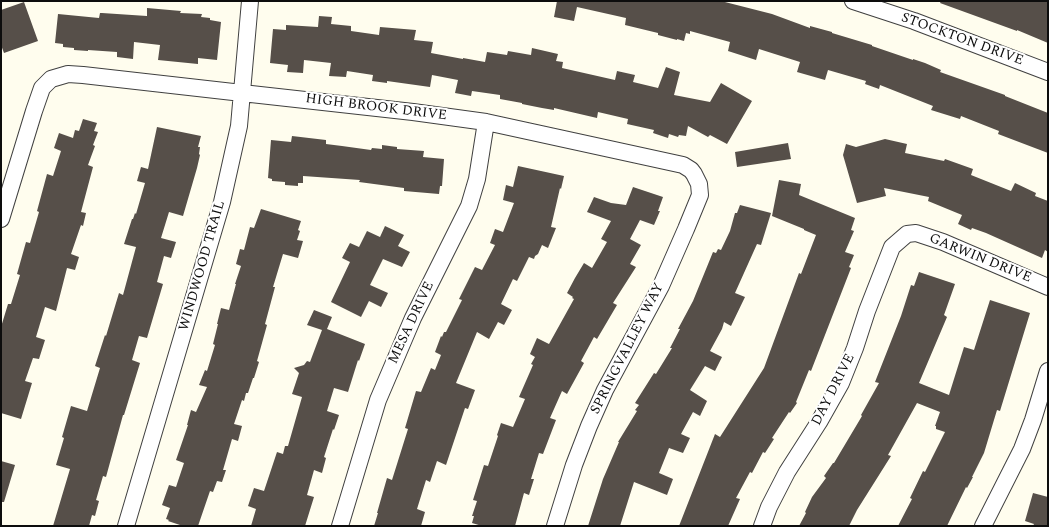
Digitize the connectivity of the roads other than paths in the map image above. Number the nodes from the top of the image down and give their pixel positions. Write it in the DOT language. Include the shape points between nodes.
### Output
graph roads {
  1 [pos="250,1"];
  2 [pos="853,1"];
  3 [pos="1048,72"];
  4 [pos="242,94"];
  5 [pos="486,122"];
  6 [pos="694,174"];
  7 [pos="1,219"];
  8 [pos="892,246"];
  9 [pos="1048,287"];
  10 [pos="1048,371"];
  11 [pos="126,526"];
  12 [pos="340,526"];
  13 [pos="555,526"];
  14 [pos="762,526"];
  15 [pos="983,526"];
  1 -- 4 [label="street, WINDWOOD TRAIL"];
  2 -- 3 [label="street, STOCKTON DRIVE" via="914,21"];
  4 -- 5 [label="street, HIGH BROOK DRIVE"];
  4 -- 7 [label="street, HIGH BROOK DRIVE" via="82,75 68,74 51,79 42,88"];
  4 -- 11 [label="street, WINDWOOD TRAIL" via="239,126 222,202"];
  5 -- 6 [label="street, HIGH BROOK DRIVE" via="683,165"];
  5 -- 12 [label="street, MESA DRIVE" via="469,206 413,318 378,400"];
  6 -- 13 [label="street, SPRINGVALLEY WAY" via="699,184 700,195 661,286 605,390 589,426"];
  8 -- 9 [label="street, GARWIN DRIVE" via="907,234 916,233"];
  8 -- 14 [label="street, DAY DRIVE" via="841,383 787,472"];
  10 -- 15 [label="street" via="1022,449"];
}
